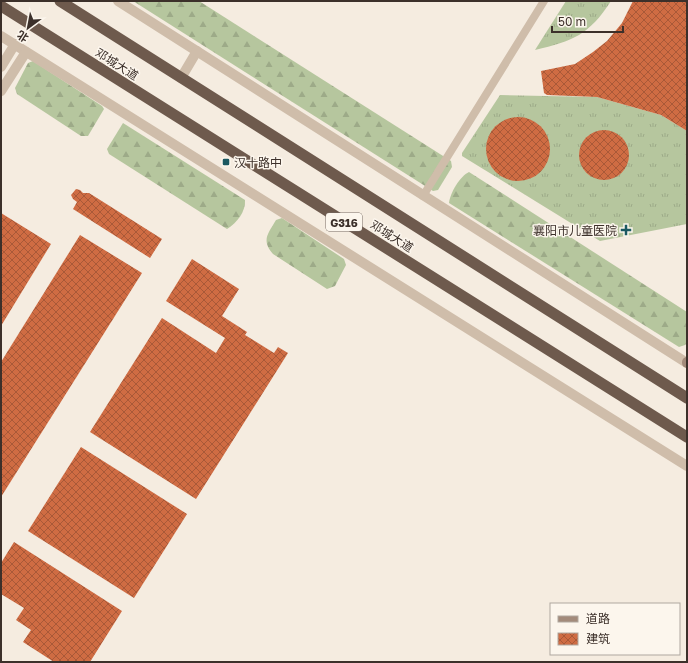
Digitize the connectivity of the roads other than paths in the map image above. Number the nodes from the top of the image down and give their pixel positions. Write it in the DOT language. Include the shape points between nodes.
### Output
graph roads {
  1 [pos="60,1"];
  2 [pos="118,1"];
  3 [pos="544,1"];
  4 [pos="1,6"];
  5 [pos="1,36"];
  6 [pos="15,44"];
  7 [pos="197,51"];
  8 [pos="26,52"];
  9 [pos="1,67"];
  10 [pos="181,78"];
  11 [pos="1,92"];
  12 [pos="423,196"];
  13 [pos="687,363"];
  14 [pos="687,398"];
  15 [pos="687,437"];
  16 [pos="687,466"];
  1 -- 10 [label="highway, 邓城大道 / G316"];
  2 -- 7 [label="street"];
  3 -- 12 [label="street"];
  4 -- 15 [label="highway, 邓城大道 / G316"];
  5 -- 6 [label="street"];
  6 -- 8 [label="street"];
  6 -- 9 [label="street"];
  7 -- 10 [label="street"];
  7 -- 12 [label="street"];
  8 -- 11 [label="street"];
  8 -- 16 [label="street"];
  10 -- 14 [label="highway, 邓城大道 / G316"];
  12 -- 13 [label="street"];
}
